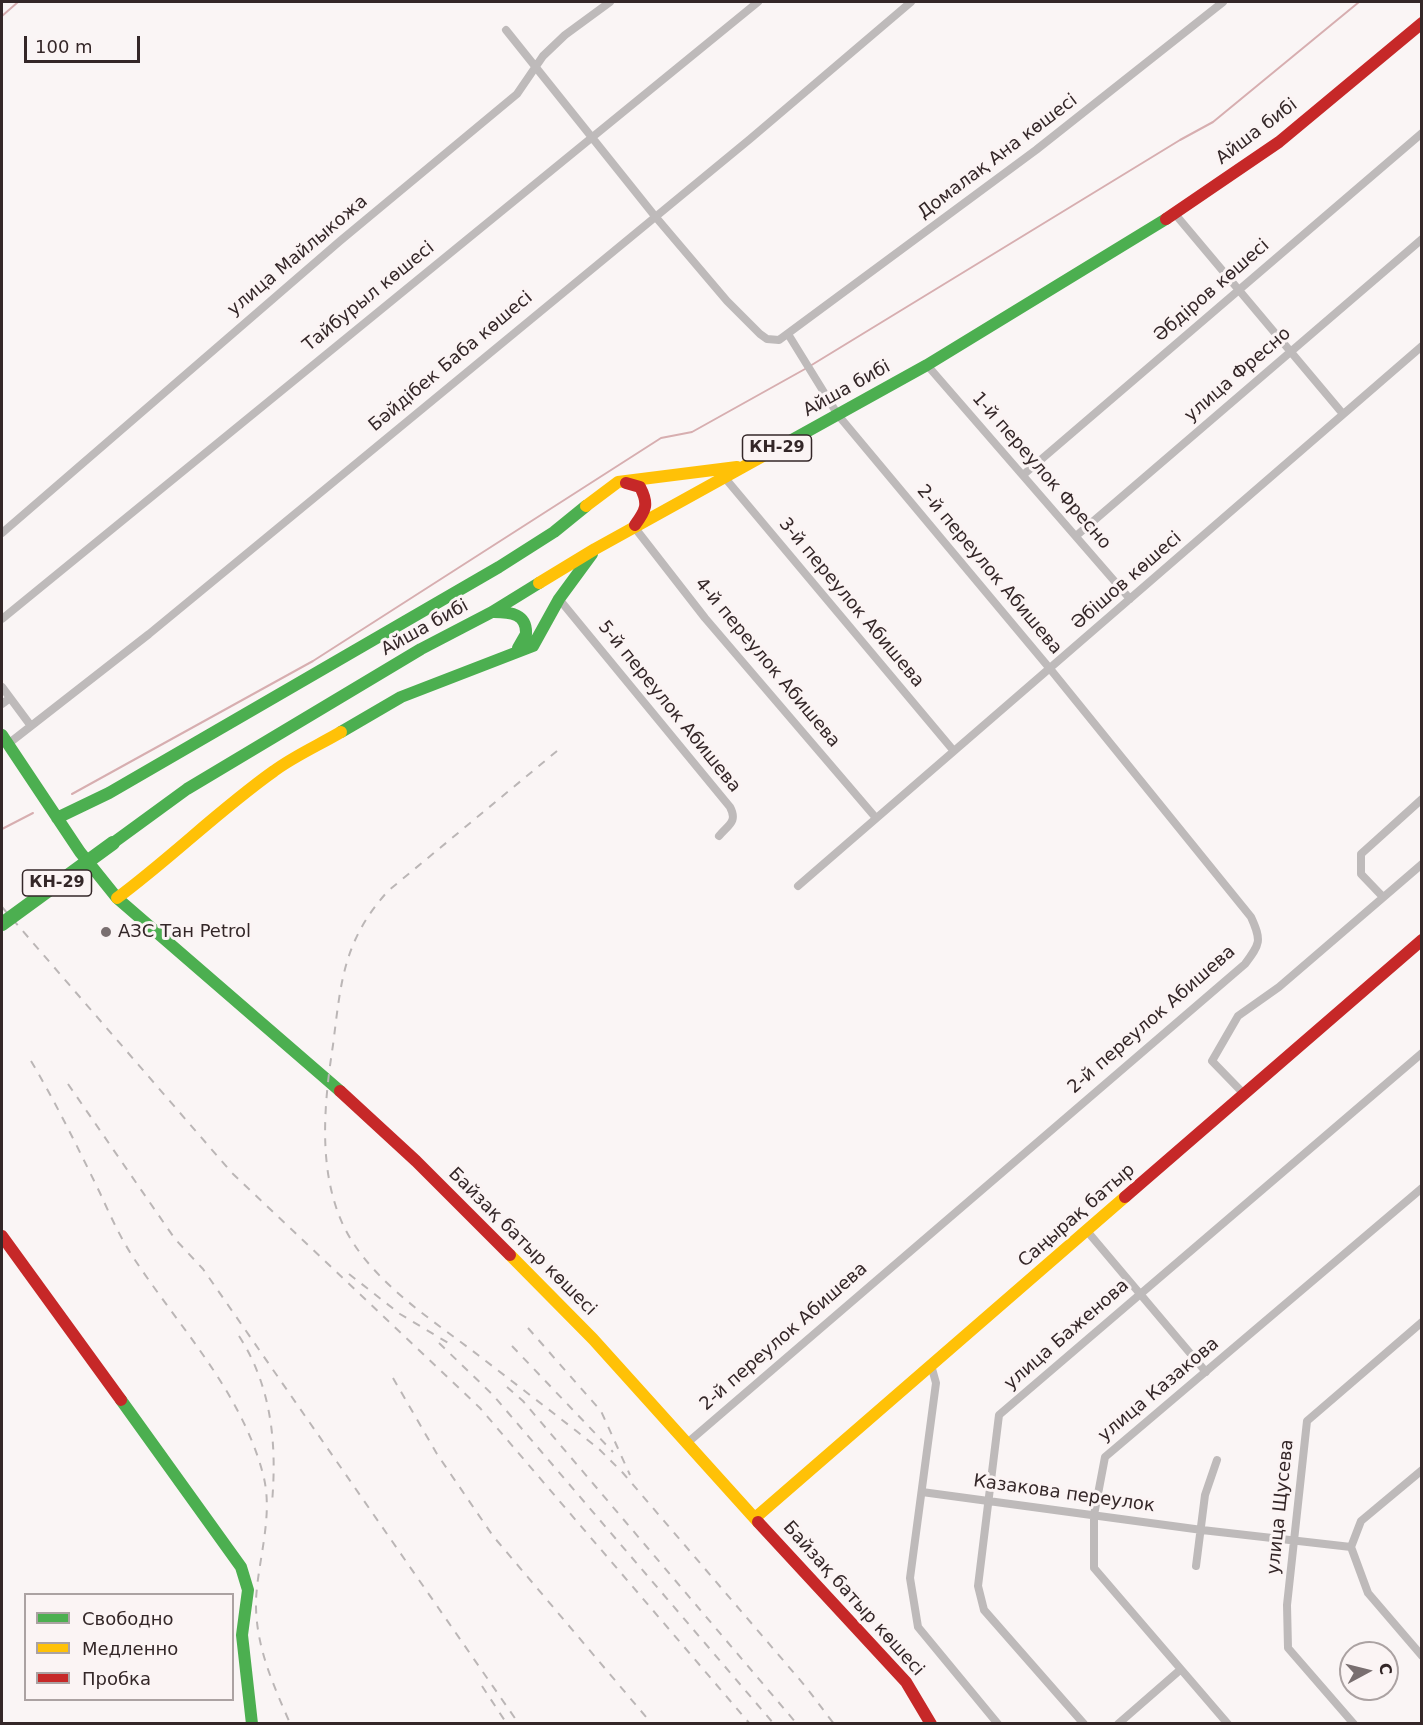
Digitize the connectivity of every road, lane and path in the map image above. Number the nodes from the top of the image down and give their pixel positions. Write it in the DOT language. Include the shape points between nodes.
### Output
graph roads {
  1 [pos="610,2"];
  2 [pos="758,2"];
  3 [pos="911,2"];
  4 [pos="1222,2"];
  5 [pos="1422,23"];
  6 [pos="506,30"];
  7 [pos="536,69"];
  8 [pos="1422,133"];
  9 [pos="591,138"];
  10 [pos="1175,214"];
  11 [pos="654,215"];
  12 [pos="1422,239"];
  13 [pos="1239,290"];
  14 [pos="789,334"];
  15 [pos="1422,346"];
  16 [pos="1289,352"];
  17 [pos="927,365"];
  18 [pos="1343,414"];
  19 [pos="838,415"];
  20 [pos="745,466"];
  21 [pos="1023,475"];
  22 [pos="724,478"];
  23 [pos="618,482"];
  24 [pos="631,530"];
  25 [pos="2,533"];
  26 [pos="1076,536"];
  27 [pos="595,549"];
  28 [pos="559,599"];
  29 [pos="1130,599"];
  30 [pos="492,612"];
  31 [pos="2,619"];
  32 [pos="502,659"];
  33 [pos="1051,670"];
  34 [pos="2,687"];
  35 [pos="10,698"];
  36 [pos="2,704"];
  37 [pos="31,726"];
  38 [pos="5,739"];
  39 [pos="953,750"];
  40 [pos="1422,799"];
  41 [pos="57,818"];
  42 [pos="876,818"];
  43 [pos="719,836"];
  44 [pos="1422,864"];
  45 [pos="798,886"];
  46 [pos="1383,897"];
  47 [pos="117,898"];
  48 [pos="2,924"];
  49 [pos="1422,940"];
  50 [pos="1422,1053"];
  51 [pos="1244,1094"];
  52 [pos="1422,1188"];
  53 [pos="1087,1231"];
  54 [pos="2,1236"];
  55 [pos="1142,1293"];
  56 [pos="1422,1322"];
  57 [pos="931,1365"];
  58 [pos="1206,1372"];
  59 [pos="686,1444"];
  60 [pos="1217,1460"];
  61 [pos="1422,1470"];
  62 [pos="922,1492"];
  63 [pos="989,1500"];
  64 [pos="1094,1515"];
  65 [pos="755,1518"];
  66 [pos="1202,1530"];
  67 [pos="1296,1541"];
  68 [pos="1351,1547"];
  69 [pos="1196,1566"];
  70 [pos="1422,1656"];
  71 [pos="1180,1670"];
  72 [pos="252,1724"];
  73 [pos="931,1724"];
  74 [pos="998,1724"];
  75 [pos="1084,1724"];
  76 [pos="1118,1724"];
  77 [pos="1228,1724"];
  78 [pos="1354,1724"];
  1 -- 7 [label="street, улица Майлыкожа" via="565,35 543,56"];
  2 -- 9 [label="street, Тайбурыл көшесі"];
  3 -- 11 [label="street, Бәйдібек Баба көшесі"];
  4 -- 14 [label="street, Домалақ Ана көшесі" via="1036,150"];
  5 -- 10 [label="main road, Айша бибі / КН-29" via="1278,142"];
  6 -- 7 [label="street"];
  7 -- 9 [label="street"];
  7 -- 25 [label="street, улица Майлыкожа" via="517,94"];
  8 -- 13 [label="street, Әбдіров көшесі"];
  9 -- 11 [label="street"];
  9 -- 31 [label="street, Тайбурыл көшесі"];
  10 -- 13 [label="street"];
  10 -- 17 [label="main road, Айша бибі / КН-29"];
  11 -- 14 [label="street" via="760,334 774,340"];
  11 -- 37 [label="street, Бәйдібек Баба көшесі" via="149,634"];
  12 -- 16 [label="street, улица Фресно"];
  13 -- 16 [label="street"];
  13 -- 21 [label="street, Әбдіров көшесі"];
  14 -- 19 [label="street, 2-й переулок Абишева"];
  15 -- 18 [label="street, Әбішов көшесі"];
  16 -- 18 [label="street"];
  16 -- 26 [label="street, улица Фресно"];
  17 -- 19 [label="main road, Айша бибі / КН-29"];
  17 -- 21 [label="street, 1-й переулок Фресно"];
  18 -- 29 [label="street, Әбішов көшесі"];
  19 -- 20 [label="main road, Айша бибі / КН-29"];
  19 -- 33 [label="street, 2-й переулок Абишева"];
  20 -- 22 [label="main road, Айша бибі / КН-29"];
  20 -- 23 [label="main road"];
  21 -- 26 [label="street, 1-й переулок Фресно"];
  22 -- 24 [label="main road, Айша бибі / КН-29"];
  22 -- 39 [label="street, 3-й переулок Абишева"];
  23 -- 24 [label="main road" via="634,483 647,500 647,509"];
  23 -- 41 [label="main road" via="554,532 499,567 140,776"];
  24 -- 27 [label="main road, Айша бибі / КН-29"];
  24 -- 42 [label="street, 4-й переулок Абишева"];
  26 -- 29 [label="street, 1-й переулок Фресно"];
  27 -- 28 [label="main road"];
  27 -- 30 [label="main road, Айша бибі / КН-29"];
  28 -- 32 [label="main road" via="533,646"];
  28 -- 43 [label="street, 5-й переулок Абишева" via="730,807 735,815 733,822"];
  29 -- 33 [label="street, Әбішов көшесі"];
  30 -- 32 [label="main road" via="512,612 528,631 520,647"];
  30 -- 48 [label="main road, Айша бибі / КН-29, bridge" via="421,649 187,789"];
  32 -- 47 [label="main road" via="401,697 275,770"];
  33 -- 39 [label="street, Әбішов көшесі"];
  33 -- 59 [label="street, 2-й переулок Абишева" via="1251,917 1259,942 1245,964"];
  34 -- 35 [label="street"];
  35 -- 36 [label="street"];
  35 -- 37 [label="street"];
  37 -- 38 [label="street, Бәйдібек Баба көшесі"];
  38 -- 41 [label="main road, Байзақ батыр көшесі"];
  39 -- 42 [label="street, Әбішов көшесі"];
  40 -- 46 [label="street" via="1361,854 1361,874"];
  41 -- 47 [label="main road, Байзақ батыр көшесі"];
  42 -- 45 [label="street, Әбішов көшесі"];
  44 -- 46 [label="street"];
  46 -- 51 [label="street" via="1279,987 1238,1016 1212,1060"];
  47 -- 59 [label="main road, Байзақ батыр көшесі" via="416,1161 593,1339"];
  49 -- 51 [label="main road, Саңырақ батыр"];
  50 -- 55 [label="street, улица Баженова"];
  51 -- 53 [label="main road, Саңырақ батыр"];
  52 -- 58 [label="street, улица Казакова"];
  53 -- 55 [label="street"];
  53 -- 57 [label="main road, Саңырақ батыр"];
  54 -- 72 [label="main road" via="241,1568 248,1590 242,1635"];
  55 -- 58 [label="street"];
  55 -- 63 [label="street, улица Баженова" via="999,1415"];
  56 -- 67 [label="street, улица Щусева" via="1307,1421"];
  57 -- 62 [label="street" via="936,1383"];
  57 -- 65 [label="main road, Саңырақ батыр"];
  58 -- 64 [label="street, улица Казакова" via="1105,1457"];
  59 -- 65 [label="main road, Байзақ батыр көшесі"];
  60 -- 66 [label="street" via="1204,1495"];
  61 -- 68 [label="street" via="1361,1521"];
  62 -- 63 [label="street, Казакова переулок"];
  62 -- 74 [label="street" via="910,1578 918,1627"];
  63 -- 64 [label="street, Казакова переулок"];
  63 -- 75 [label="street, улица Баженова" via="978,1586 984,1610"];
  64 -- 66 [label="street, Казакова переулок"];
  64 -- 71 [label="street, улица Казакова" via="1094,1568"];
  65 -- 73 [label="main road, Байзақ батыр көшесі" via="906,1682"];
  66 -- 67 [label="street, Казакова переулок"];
  66 -- 69 [label="street"];
  67 -- 68 [label="street, Казакова переулок"];
  67 -- 78 [label="street, улица Щусева" via="1287,1605 1288,1648"];
  68 -- 70 [label="street" via="1368,1593"];
  71 -- 76 [label="street"];
  71 -- 77 [label="street, улица Казакова"];
}
